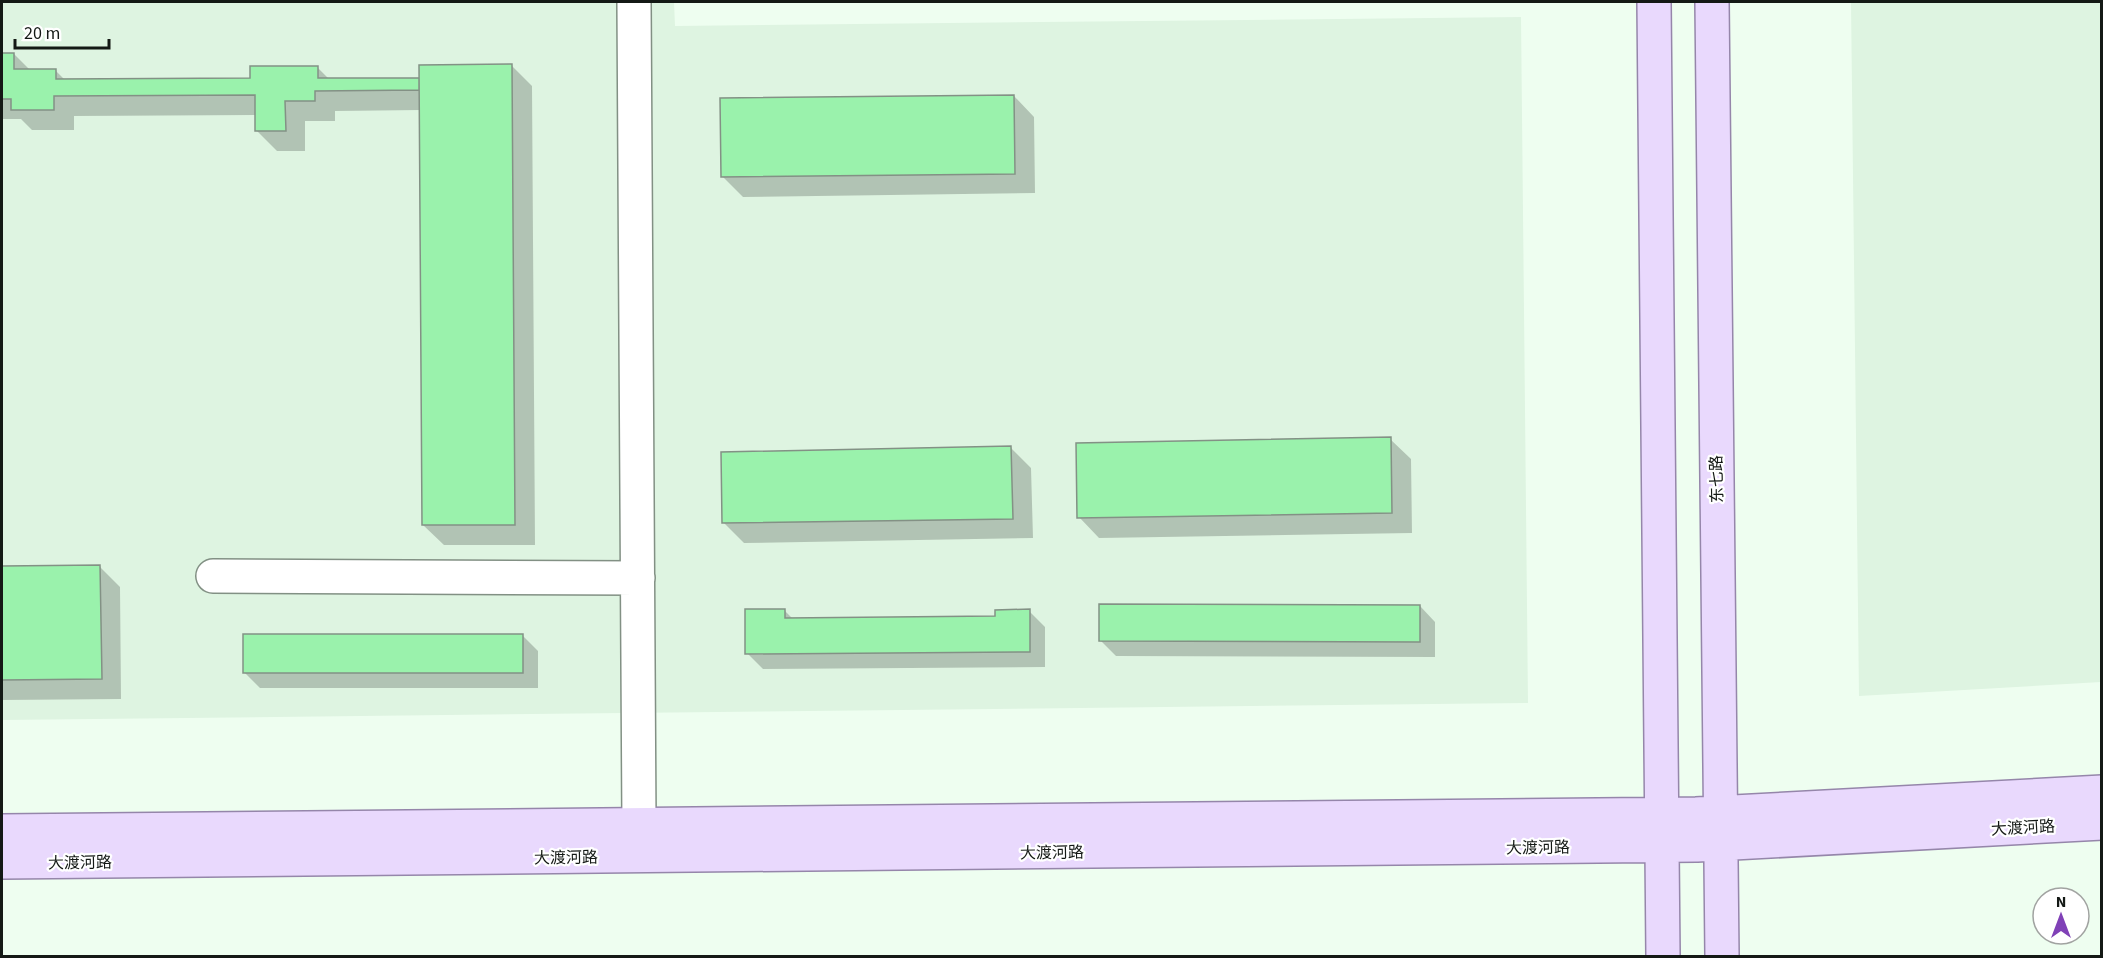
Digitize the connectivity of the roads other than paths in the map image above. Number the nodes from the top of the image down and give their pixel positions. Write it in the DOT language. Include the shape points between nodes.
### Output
graph roads {
  1 [pos="634,2"];
  2 [pos="1654,2"];
  3 [pos="1712,2"];
  4 [pos="213,576"];
  5 [pos="638,578"];
  6 [pos="2102,792"];
  7 [pos="2102,823"];
  8 [pos="639,825"];
  9 [pos="1720,828"];
  10 [pos="1661,830"];
  11 [pos="2,831"];
  12 [pos="2,862"];
  13 [pos="1662,957"];
  14 [pos="1722,957"];
  1 -- 5 [label="lane"];
  2 -- 10 [label="main road"];
  3 -- 9 [label="main road, 东七路"];
  4 -- 5 [label="lane"];
  5 -- 8 [label="lane"];
  6 -- 9 [label="main road, 大渡河路"];
  7 -- 9 [label="main road, 大渡河路"];
  8 -- 10 [label="main road, 大渡河路"];
  8 -- 11 [label="main road, 大渡河路"];
  9 -- 10 [label="main road, 大渡河路"];
  9 -- 14 [label="main road, 东七路"];
  10 -- 12 [label="main road, 大渡河路"];
  10 -- 13 [label="main road"];
}
